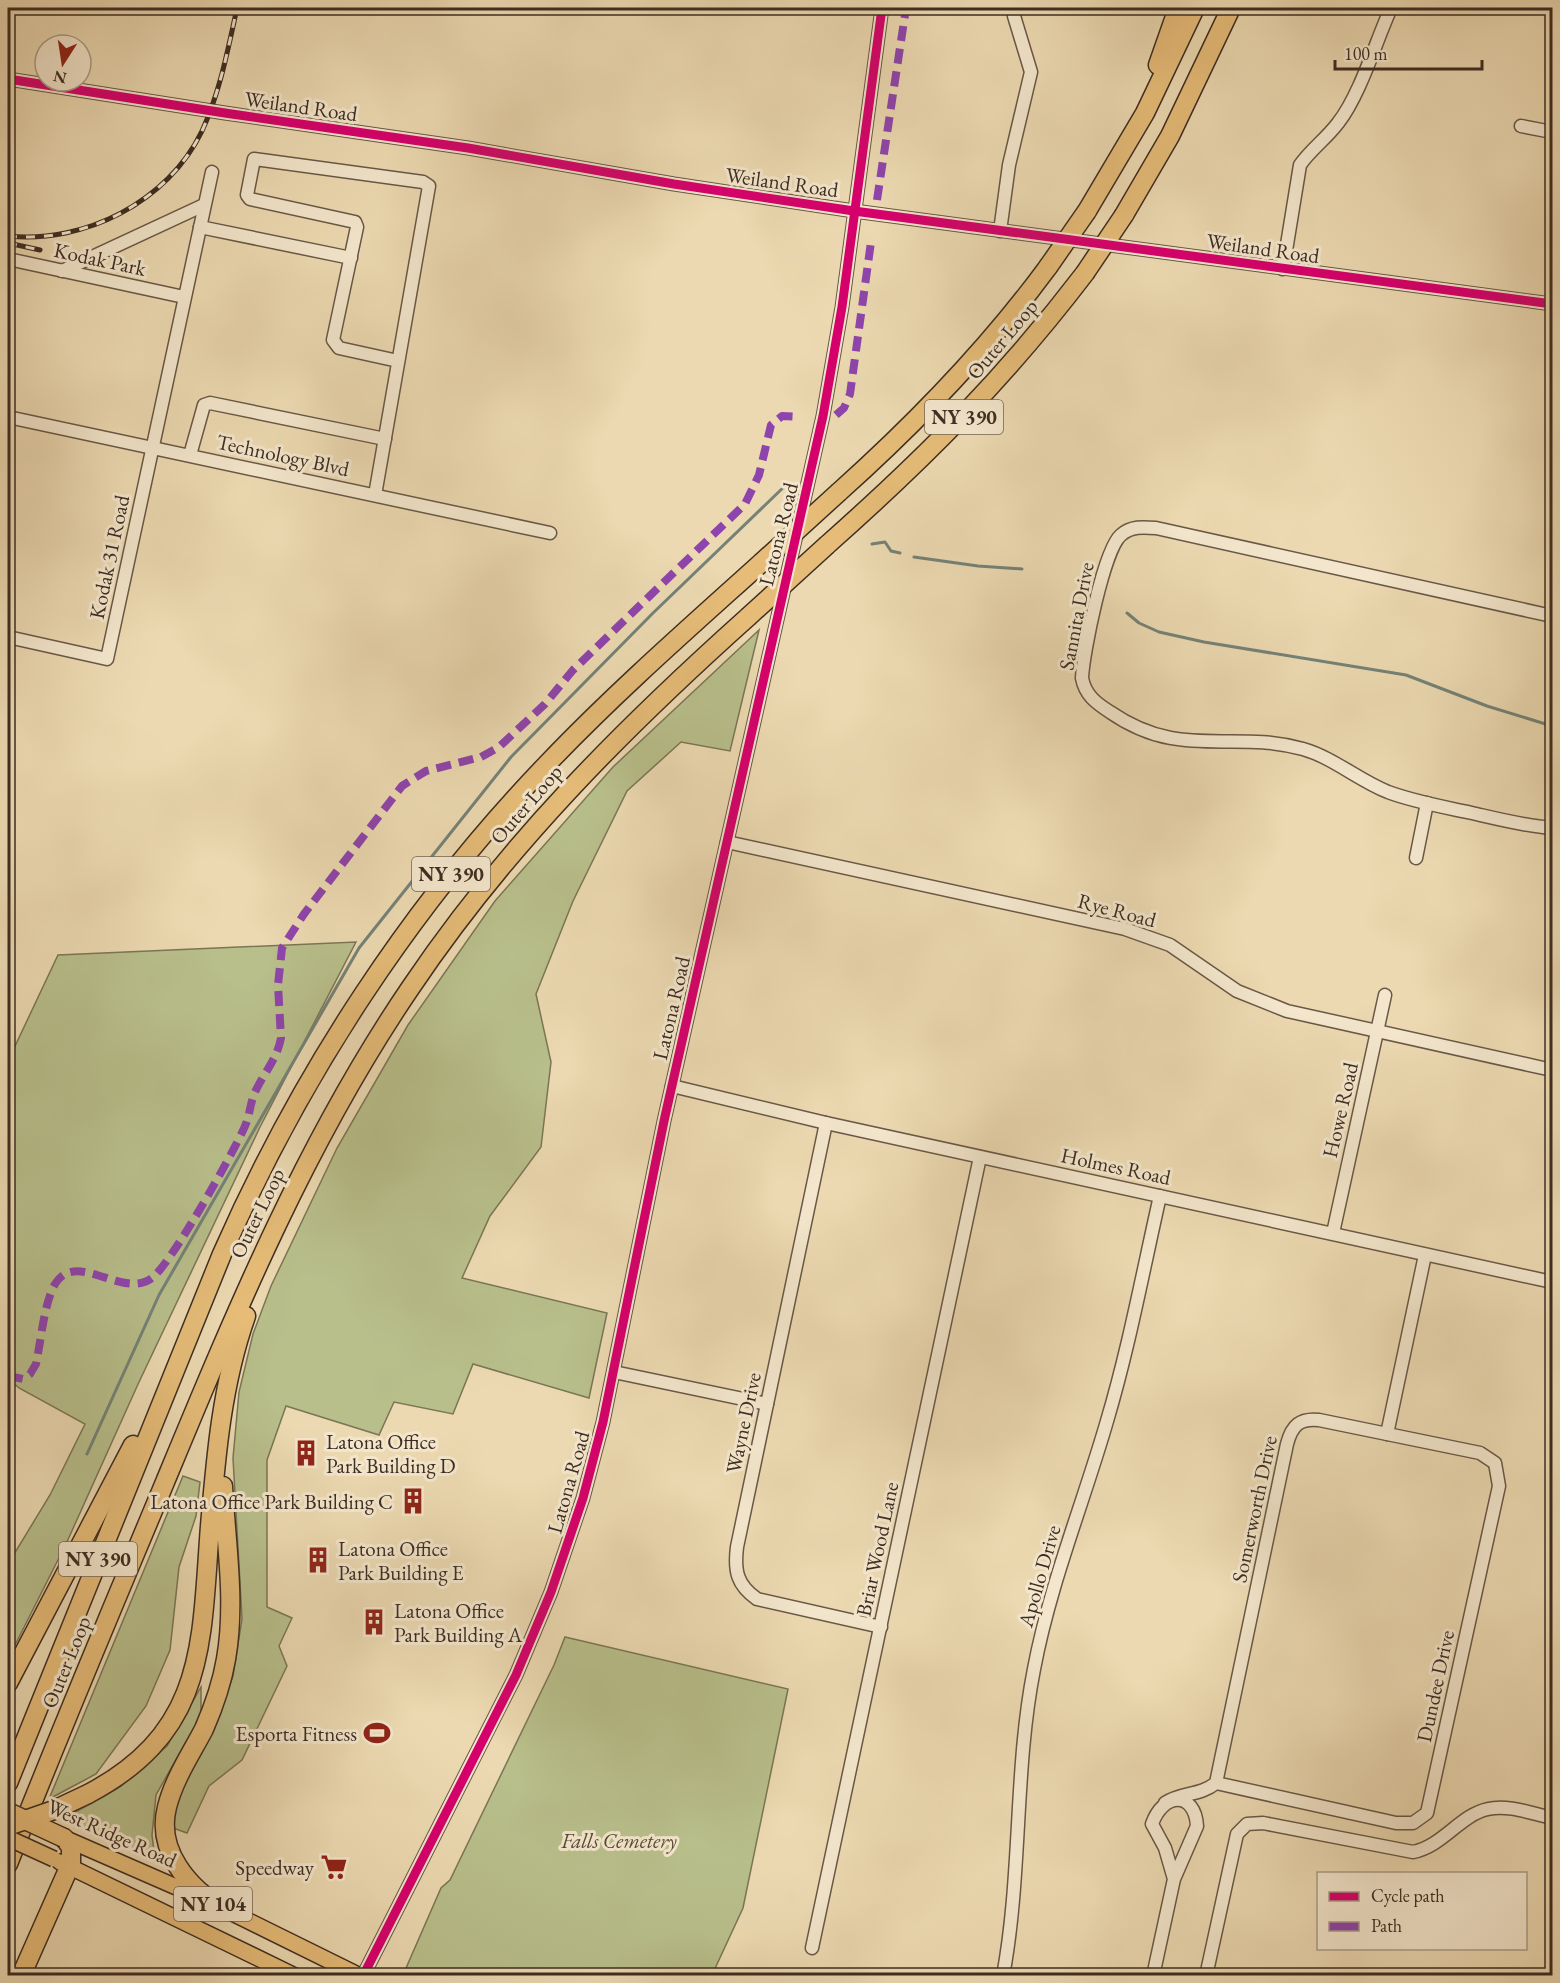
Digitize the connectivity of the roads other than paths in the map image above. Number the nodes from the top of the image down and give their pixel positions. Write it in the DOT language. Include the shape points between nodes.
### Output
graph roads {
  1 [pos="882,8"];
  2 [pos="1016,8"];
  3 [pos="1178,8"];
  4 [pos="1195,8"];
  5 [pos="1231,8"];
  6 [pos="1391,8"];
  7 [pos="8,79"];
  8 [pos="1521,126"];
  9 [pos="1136,129"];
  10 [pos="1552,132"];
  11 [pos="212,172"];
  12 [pos="204,206"];
  13 [pos="854,211"];
  14 [pos="200,227"];
  15 [pos="1000,231"];
  16 [pos="351,258"];
  17 [pos="8,259"];
  18 [pos="1283,269"];
  19 [pos="62,271"];
  20 [pos="184,297"];
  21 [pos="1552,304"];
  22 [pos="398,361"];
  23 [pos="8,417"];
  24 [pos="385,438"];
  25 [pos="152,447"];
  26 [pos="190,455"];
  27 [pos="375,495"];
  28 [pos="550,533"];
  29 [pos="1552,616"];
  30 [pos="8,638"];
  31 [pos="1428,803"];
  32 [pos="1552,828"];
  33 [pos="727,842"];
  34 [pos="1416,858"];
  35 [pos="1385,995"];
  36 [pos="1378,1031"];
  37 [pos="1552,1070"];
  38 [pos="672,1086"];
  39 [pos="826,1123"];
  40 [pos="980,1157"];
  41 [pos="308,1161"];
  42 [pos="1160,1196"];
  43 [pos="1333,1233"];
  44 [pos="1425,1255"];
  45 [pos="1552,1282"];
  46 [pos="188,1336"];
  47 [pos="614,1372"];
  48 [pos="224,1402"];
  49 [pos="767,1404"];
  50 [pos="1387,1434"];
  51 [pos="881,1626"];
  52 [pos="8,1683"];
  53 [pos="8,1783"];
  54 [pos="1216,1784"];
  55 [pos="1165,1803"];
  56 [pos="8,1812"];
  57 [pos="1552,1818"];
  58 [pos="8,1826"];
  59 [pos="8,1838"];
  60 [pos="64,1838"];
  61 [pos="62,1863"];
  62 [pos="8,1864"];
  63 [pos="1174,1879"];
  64 [pos="223,1908"];
  65 [pos="812,1948"];
  66 [pos="21,1976"];
  67 [pos="295,1976"];
  68 [pos="361,1976"];
  69 [pos="1003,1976"];
  70 [pos="1154,1976"];
  71 [pos="1206,1976"];
  1 -- 13 [label="street, Latona Road"];
  2 -- 15 [label="street" via="1014,16 1031,72 1009,165"];
  3 -- 9 [label="highway"];
  4 -- 9 [label="highway, Outer Loop / NY 390"];
  5 -- 41 [label="highway, Outer Loop / NY 390, bridge" via="1179,120 1124,215 1030,344 919,462 615,740 566,792 495,874 399,1004 351,1080"];
  6 -- 18 [label="street" via="1349,105 1300,165"];
  7 -- 13 [label="street, Weiland Road"];
  8 -- 10 [label="street"];
  9 -- 46 [label="highway, Outer Loop / NY 390, bridge" via="1087,211 994,336 839,492 573,736 488,829 427,906 369,987 294,1109 236,1222"];
  11 -- 12 [label="street, Kodak 31 Road"];
  12 -- 14 [label="street, Kodak 31 Road"];
  12 -- 19 [label="street"];
  13 -- 15 [label="street, Weiland Road"];
  13 -- 33 [label="street, Latona Road" via="823,416"];
  14 -- 16 [label="street"];
  14 -- 20 [label="street, Kodak 31 Road"];
  15 -- 18 [label="street, Weiland Road"];
  16 -- 22 [label="street" via="334,344"];
  16 -- 22 [label="street" via="355,222 250,199 247,195 253,160 429,186"];
  17 -- 19 [label="street, Kodak Park"];
  18 -- 21 [label="street, Weiland Road"];
  19 -- 20 [label="street, Kodak Park"];
  20 -- 25 [label="street, Kodak 31 Road"];
  22 -- 24 [label="street"];
  23 -- 25 [label="street, Technology Blvd"];
  24 -- 26 [label="street" via="210,403 204,405"];
  24 -- 27 [label="street"];
  25 -- 26 [label="street, Technology Blvd"];
  25 -- 30 [label="street, Kodak 31 Road" via="107,659"];
  26 -- 27 [label="street, Technology Blvd"];
  27 -- 28 [label="street, Technology Blvd"];
  29 -- 31 [label="street, Sannita Drive" via="1156,528 1134,528 1115,540 1108,554 1083,668 1083,686 1095,702 1140,730 1176,741 1274,744 1303,749 1377,787"];
  31 -- 32 [label="street, Sannita Drive"];
  31 -- 34 [label="street"];
  33 -- 36 [label="street, Rye Road" via="1125,929 1170,945 1214,978 1261,1002"];
  33 -- 38 [label="street, Latona Road"];
  35 -- 36 [label="street, Howe Road"];
  36 -- 37 [label="street, Rye Road"];
  36 -- 43 [label="street, Howe Road"];
  38 -- 39 [label="street, Holmes Road"];
  38 -- 47 [label="street, Latona Road"];
  39 -- 40 [label="street, Holmes Road"];
  39 -- 49 [label="street, Wayne Drive"];
  40 -- 42 [label="street, Holmes Road"];
  40 -- 51 [label="street, Briar Wood Lane"];
  41 -- 48 [label="highway" via="240,1333"];
  41 -- 62 [label="highway, Outer Loop / NY 390" via="234,1316"];
  42 -- 43 [label="street, Holmes Road"];
  42 -- 69 [label="street, Apollo Drive" via="1108,1420 1057,1577 1035,1665 1024,1734 1011,1919"];
  43 -- 44 [label="street, Holmes Road"];
  44 -- 45 [label="street, Holmes Road"];
  44 -- 50 [label="street"];
  46 -- 52 [label="highway"];
  46 -- 53 [label="highway, Outer Loop / NY 390"];
  47 -- 49 [label="street"];
  47 -- 68 [label="street, Latona Road" via="583,1498 538,1626 501,1707"];
  48 -- 58 [label="highway, bridge" via="215,1466 204,1629 192,1678 170,1722 148,1750 119,1775 54,1810"];
  48 -- 64 [label="highway" via="222,1482 230,1607 228,1649 214,1705 174,1787 165,1822 168,1846 182,1873"];
  49 -- 51 [label="street, Wayne Drive" via="735,1573 757,1599"];
  50 -- 54 [label="street, Somerworth Drive" via="1309,1419 1300,1421 1290,1434"];
  50 -- 54 [label="street, Dundee Drive" via="1480,1453 1495,1463 1499,1478 1427,1813 1413,1823 1396,1823"];
  51 -- 65 [label="street, Briar Wood Lane"];
  54 -- 55 [label="street"];
  55 -- 63 [label="street" via="1157,1810 1152,1824 1165,1848"];
  55 -- 63 [label="street" via="1185,1802 1196,1817 1197,1826"];
  56 -- 60 [label="highway, West Ridge Road / NY 104, bridge"];
  57 -- 71 [label="street" via="1490,1808 1441,1840 1413,1852 1263,1823 1247,1824 1237,1834"];
  59 -- 61 [label="main road, NY 104, bridge"];
  60 -- 61 [label="highway" via="72,1850"];
  60 -- 64 [label="main road, West Ridge Road / NY 104"];
  61 -- 66 [label="highway"];
  61 -- 67 [label="main road, NY 104"];
  63 -- 70 [label="street"];
  64 -- 68 [label="main road, West Ridge Road / NY 104"];
}
